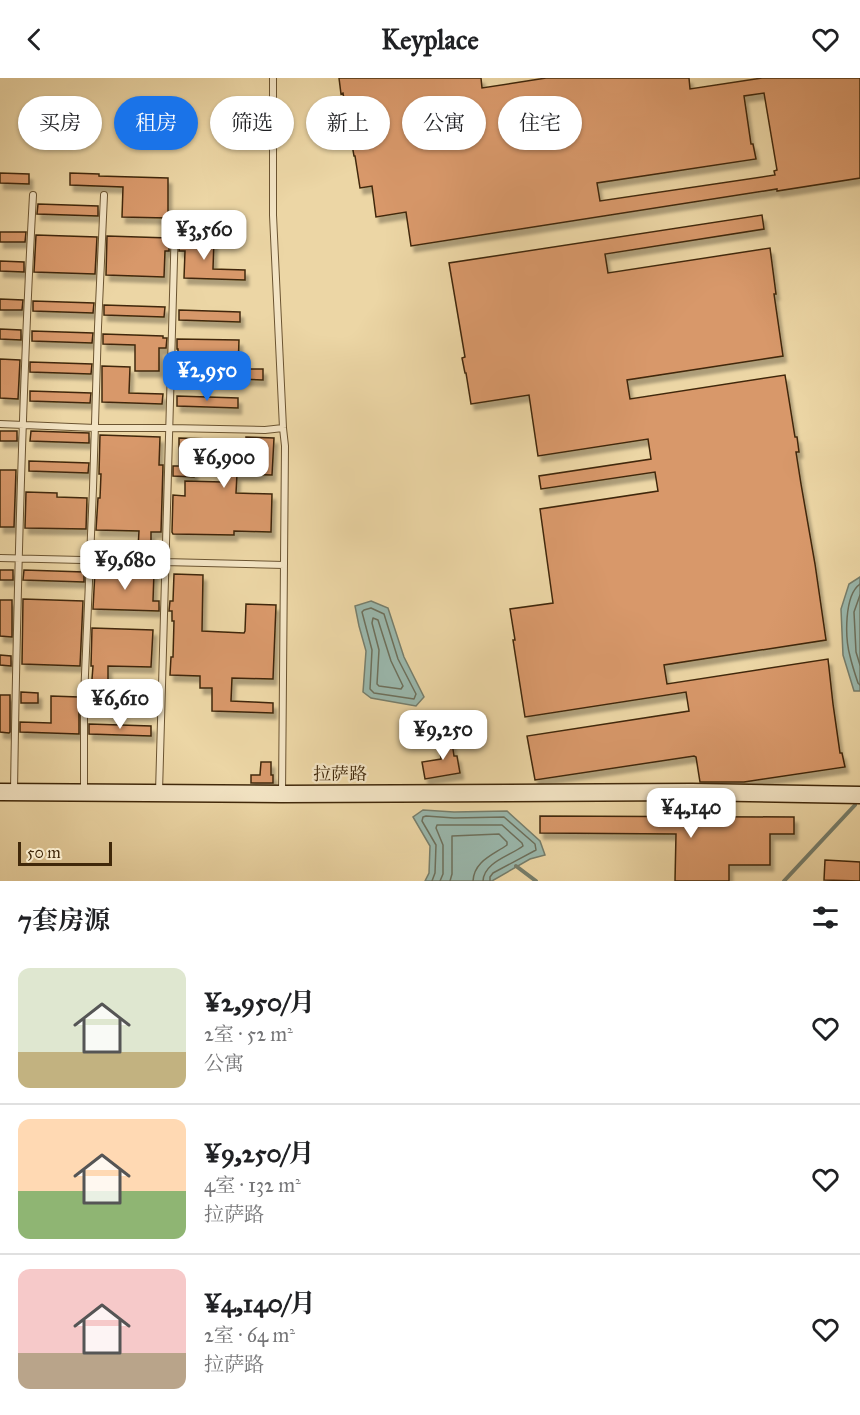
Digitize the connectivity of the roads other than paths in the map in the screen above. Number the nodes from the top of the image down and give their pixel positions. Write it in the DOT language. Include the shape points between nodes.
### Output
graph roads {
  1 [pos="273,78"];
  2 [pos="33,195"];
  3 [pos="104,195"];
  4 [pos="175,224"];
  5 [pos="0,424"];
  6 [pos="24,424"];
  7 [pos="95,428"];
  8 [pos="170,428"];
  9 [pos="283,428"];
  10 [pos="0,558"];
  11 [pos="19,559"];
  12 [pos="90,561"];
  13 [pos="166,562"];
  14 [pos="284,565"];
  15 [pos="7,792"];
  16 [pos="84,792"];
  17 [pos="159,793"];
  18 [pos="282,794"];
  19 [pos="860,795"];
  1 -- 9 [label="lane" via="273,215"];
  2 -- 6 [label="lane"];
  3 -- 7 [label="lane"];
  4 -- 8 [label="lane"];
  5 -- 6 [label="lane"];
  6 -- 7 [label="lane"];
  6 -- 11 [label="lane"];
  7 -- 8 [label="lane"];
  7 -- 12 [label="lane"];
  8 -- 9 [label="lane"];
  8 -- 13 [label="lane"];
  9 -- 14 [label="lane"];
  10 -- 11 [label="lane"];
  11 -- 12 [label="lane"];
  11 -- 15 [label="lane"];
  12 -- 13 [label="lane"];
  12 -- 16 [label="lane"];
  13 -- 14 [label="lane"];
  13 -- 17 [label="lane"];
  14 -- 18 [label="lane"];
  15 -- 16 [label="street, 拉萨路"];
  16 -- 17 [label="street, 拉萨路"];
  17 -- 18 [label="street, 拉萨路"];
  18 -- 19 [label="street, 拉萨路"];
}
